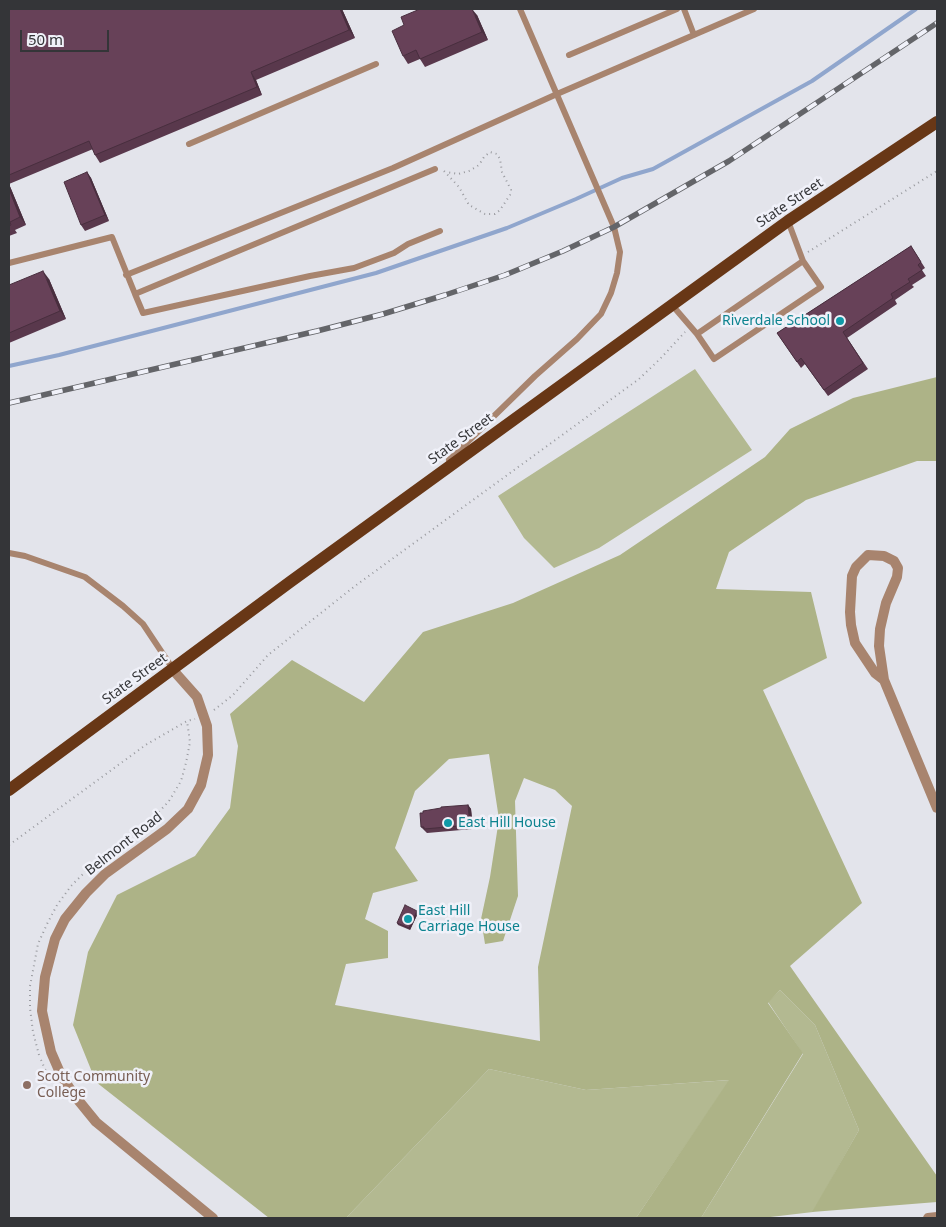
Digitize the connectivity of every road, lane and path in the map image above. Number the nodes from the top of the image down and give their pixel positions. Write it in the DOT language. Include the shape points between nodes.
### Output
graph roads {
  1 [pos="520,9"];
  2 [pos="677,9"];
  3 [pos="684,9"];
  4 [pos="754,9"];
  5 [pos="694,35"];
  6 [pos="569,55"];
  7 [pos="376,64"];
  8 [pos="557,94"];
  9 [pos="937,122"];
  10 [pos="189,144"];
  11 [pos="434,169"];
  12 [pos="937,171"];
  13 [pos="446,172"];
  14 [pos="788,222"];
  15 [pos="440,231"];
  16 [pos="802,259"];
  17 [pos="9,263"];
  18 [pos="126,275"];
  19 [pos="135,294"];
  20 [pos="672,305"];
  21 [pos="690,326"];
  22 [pos="697,334"];
  23 [pos="425,484"];
  24 [pos="9,554"];
  25 [pos="173,670"];
  26 [pos="884,680"];
  27 [pos="204,718"];
  28 [pos="187,721"];
  29 [pos="9,790"];
  30 [pos="937,808"];
  31 [pos="9,845"];
  32 [pos="52,1083"];
  33 [pos="937,1217"];
  34 [pos="213,1218"];
  35 [pos="928,1218"];
  1 -- 8 [label="lane"];
  2 -- 6 [label="lane"];
  3 -- 5 [label="lane"];
  4 -- 5 [label="lane"];
  5 -- 8 [label="lane"];
  7 -- 10 [label="lane"];
  8 -- 18 [label="lane" via="393,168"];
  8 -- 23 [label="lane" via="614,227 620,252 611,293 601,314 577,339"];
  9 -- 14 [label="main road, State Street"];
  11 -- 13 [label="path"];
  11 -- 19 [label="lane"];
  12 -- 16 [label="path"];
  13 -- 13 [label="path" via="469,205 485,214 495,214 510,195 497,154 490,152 470,170 458,174"];
  14 -- 16 [label="lane"];
  14 -- 20 [label="main road, State Street"];
  15 -- 19 [label="lane" via="354,268 143,313"];
  16 -- 22 [label="lane"];
  16 -- 22 [label="lane" via="821,288 714,359"];
  17 -- 18 [label="lane" via="112,237"];
  18 -- 19 [label="lane"];
  20 -- 21 [label="lane"];
  20 -- 23 [label="main road, State Street"];
  21 -- 22 [label="lane"];
  21 -- 27 [label="path" via="639,379 355,586 268,655 233,695"];
  23 -- 25 [label="main road, State Street"];
  24 -- 25 [label="lane" via="25,556 85,577 143,624"];
  25 -- 27 [label="street, Belmont Road" via="197,697"];
  25 -- 29 [label="main road, State Street"];
  26 -- 26 [label="street" via="880,629 898,568 894,561 884,556 868,555 852,576 850,618 855,643 875,673"];
  26 -- 30 [label="street"];
  27 -- 28 [label="path"];
  27 -- 34 [label="street, Belmont Road" via="208,754 197,793 188,809 167,829 105,874 65,919 55,939 45,977 42,1011 51,1052 61,1075 96,1122"];
  28 -- 31 [label="path" via="146,744"];
  28 -- 32 [label="path" via="190,742 186,763 181,781 169,801 127,839 99,858 71,886 57,905 38,944 30,986 30,1008 38,1052"];
  33 -- 35 [label="street"];
}
